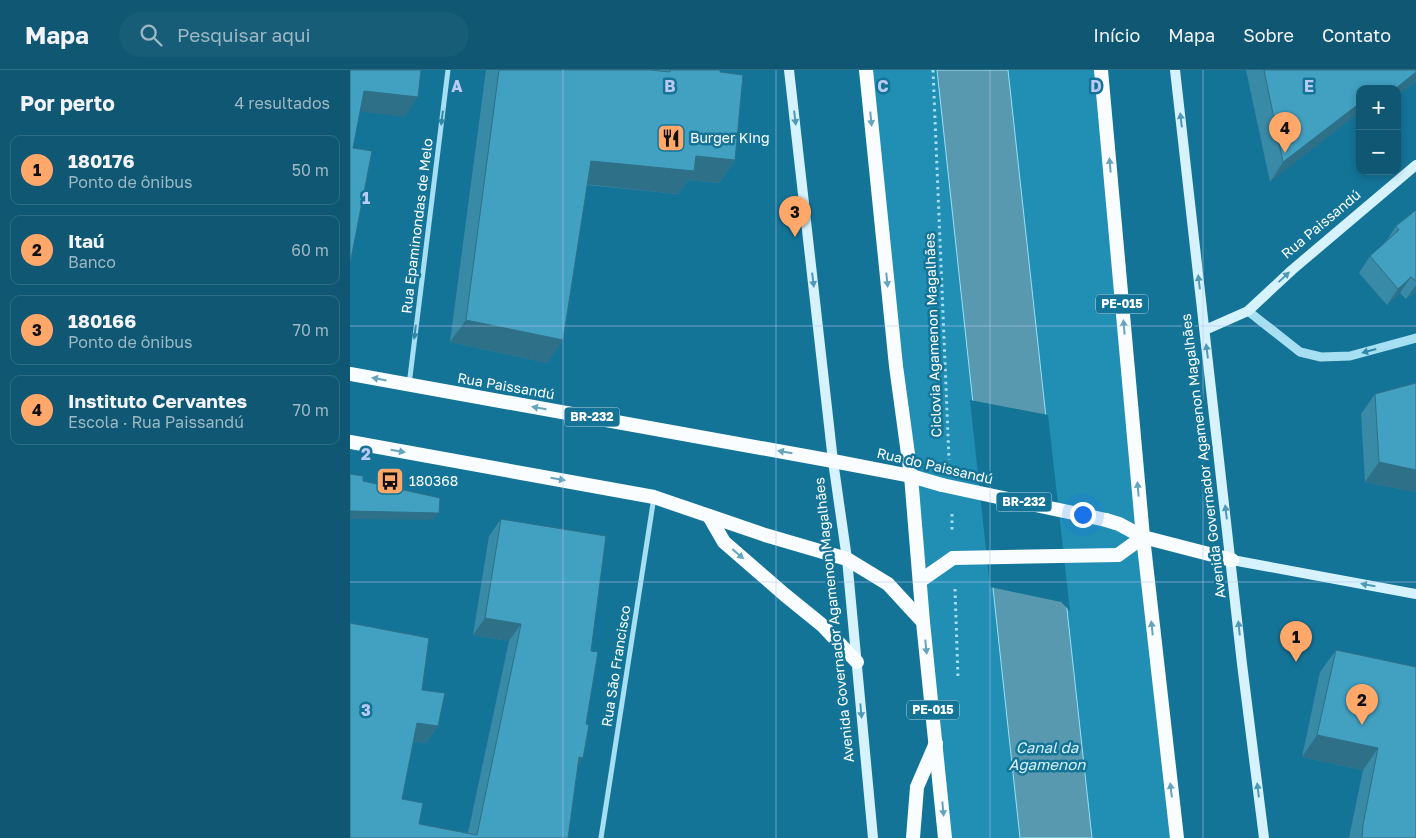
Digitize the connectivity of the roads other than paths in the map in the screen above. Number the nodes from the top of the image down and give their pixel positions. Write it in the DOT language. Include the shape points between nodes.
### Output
graph roads {
  1 [pos="448,70"];
  2 [pos="789,70"];
  3 [pos="866,70"];
  4 [pos="1101,70"];
  5 [pos="1175,70"];
  6 [pos="1416,165"];
  7 [pos="1248,311"];
  8 [pos="1205,330"];
  9 [pos="1416,338"];
  10 [pos="350,374"];
  11 [pos="409,385"];
  12 [pos="350,442"];
  13 [pos="833,460"];
  14 [pos="911,476"];
  15 [pos="654,497"];
  16 [pos="709,516"];
  17 [pos="1143,537"];
  18 [pos="847,559"];
  19 [pos="1232,560"];
  20 [pos="920,581"];
  21 [pos="1416,594"];
  22 [pos="924,622"];
  23 [pos="857,662"];
  24 [pos="936,742"];
  25 [pos="601,838"];
  26 [pos="873,838"];
  27 [pos="914,838"];
  28 [pos="945,838"];
  29 [pos="1177,838"];
  30 [pos="1264,838"];
  1 -- 11 [label="street, Rua Epaminondas de Melo, one-way"];
  2 -- 13 [label="main road, Avenida Governador Agamenon Magalhães, one-way"];
  3 -- 14 [label="highway, PE-015, one-way" via="896,366"];
  17 -- 4 [label="highway, PE-015, one-way"];
  8 -- 5 [label="main road, Avenida Governador Agamenon Magalhães, one-way"];
  7 -- 6 [label="main road, Rua Paissandú, one-way"];
  7 -- 8 [label="main road"];
  9 -- 7 [label="street, one-way" via="1350,356 1320,358 1300,352"];
  19 -- 8 [label="main road, Avenida Governador Agamenon Magalhães, one-way"];
  11 -- 10 [label="highway, Rua Paissandú / BR-232, one-way"];
  13 -- 11 [label="highway, Rua Paissandú / BR-232, one-way"];
  12 -- 15 [label="highway, one-way"];
  13 -- 14 [label="highway, Rua do Paissandú / BR-232"];
  13 -- 18 [label="main road, Avenida Governador Agamenon Magalhães"];
  14 -- 17 [label="highway, Rua do Paissandú / BR-232, bridge" via="1106,520"];
  14 -- 20 [label="highway, PE-015"];
  15 -- 16 [label="highway"];
  15 -- 25 [label="street, Rua São Francisco"];
  16 -- 18 [label="highway"];
  16 -- 23 [label="highway, one-way" via="724,542 822,625"];
  17 -- 19 [label="highway, BR-232"];
  17 -- 20 [label="highway, bridge" via="1118,555 953,558"];
  29 -- 17 [label="highway, PE-015, one-way"];
  18 -- 22 [label="highway" via="888,584"];
  18 -- 23 [label="main road, Avenida Governador Agamenon Magalhães"];
  21 -- 19 [label="main road, one-way"];
  30 -- 19 [label="main road, Avenida Governador Agamenon Magalhães, one-way"];
  20 -- 22 [label="highway, PE-015"];
  22 -- 24 [label="highway, PE-015, one-way"];
  23 -- 26 [label="main road, Avenida Governador Agamenon Magalhães, one-way"];
  24 -- 27 [label="highway" via="916,787"];
  24 -- 28 [label="highway, PE-015, one-way"];
}
